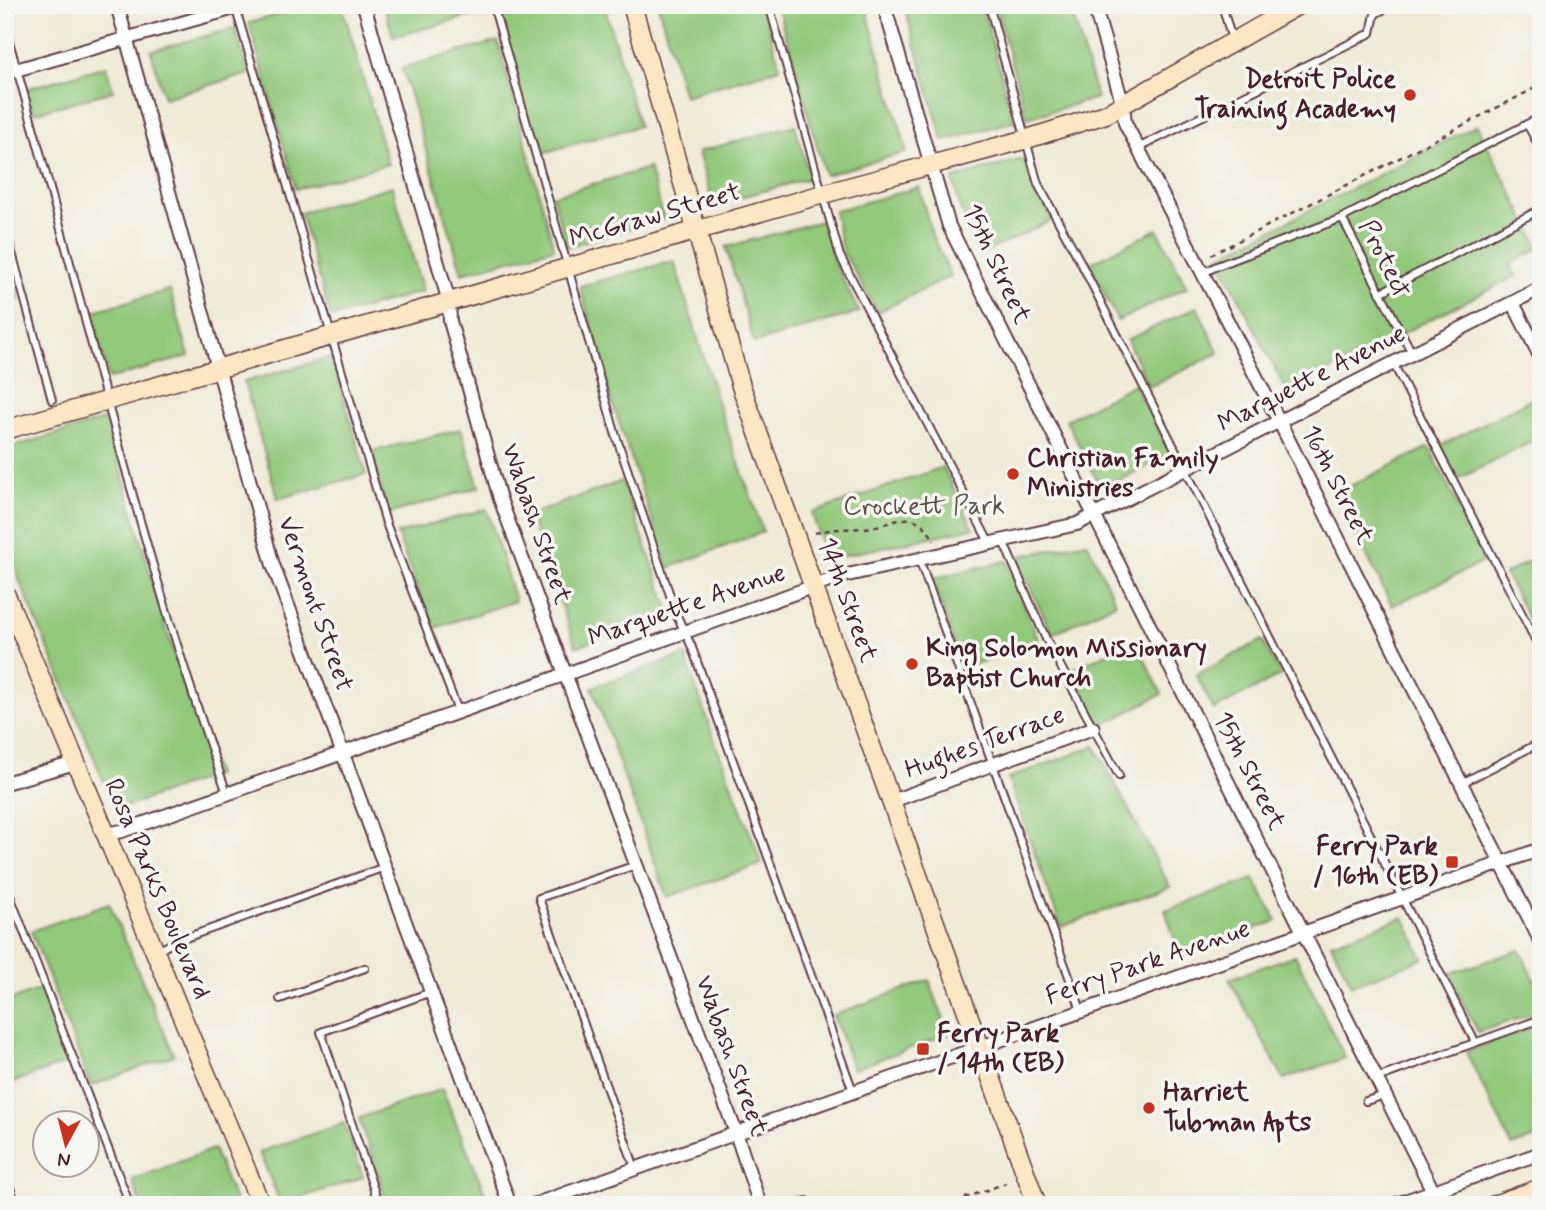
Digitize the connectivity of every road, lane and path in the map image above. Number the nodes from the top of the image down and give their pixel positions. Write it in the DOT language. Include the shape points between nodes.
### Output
graph roads {
  1 [pos="117,5"];
  2 [pos="364,5"];
  3 [pos="493,5"];
  4 [pos="632,5"];
  5 [pos="769,5"];
  6 [pos="884,5"];
  7 [pos="989,5"];
  8 [pos="1094,5"];
  9 [pos="1222,5"];
  10 [pos="1298,5"];
  11 [pos="1392,5"];
  12 [pos="239,6"];
  13 [pos="5,28"];
  14 [pos="126,39"];
  15 [pos="1233,43"];
  16 [pos="11,72"];
  17 [pos="1541,86"];
  18 [pos="1123,104"];
  19 [pos="1541,117"];
  20 [pos="1527,124"];
  21 [pos="1027,139"];
  22 [pos="1138,148"];
  23 [pos="1541,150"];
  24 [pos="930,165"];
  25 [pos="824,194"];
  26 [pos="1541,209"];
  27 [pos="1342,218"];
  28 [pos="5,227"];
  29 [pos="697,231"];
  30 [pos="1212,255"];
  31 [pos="568,268"];
  32 [pos="1203,274"];
  33 [pos="1541,288"];
  34 [pos="1380,293"];
  35 [pos="449,302"];
  36 [pos="1513,303"];
  37 [pos="330,336"];
  38 [pos="1412,353"];
  39 [pos="1541,358"];
  40 [pos="1393,363"];
  41 [pos="217,368"];
  42 [pos="52,400"];
  43 [pos="107,400"];
  44 [pos="1279,421"];
  45 [pos="5,430"];
  46 [pos="1185,470"];
  47 [pos="1093,517"];
  48 [pos="815,533"];
  49 [pos="934,541"];
  50 [pos="997,542"];
  51 [pos="919,559"];
  52 [pos="813,586"];
  53 [pos="8,605"];
  54 [pos="685,631"];
  55 [pos="1541,651"];
  56 [pos="565,674"];
  57 [pos="458,711"];
  58 [pos="1093,728"];
  59 [pos="1541,742"];
  60 [pos="344,751"];
  61 [pos="75,763"];
  62 [pos="992,764"];
  63 [pos="1119,776"];
  64 [pos="5,783"];
  65 [pos="1462,783"];
  66 [pos="227,793"];
  67 [pos="891,801"];
  68 [pos="106,834"];
  69 [pos="1541,849"];
  70 [pos="1502,861"];
  71 [pos="636,865"];
  72 [pos="387,867"];
  73 [pos="5,883"];
  74 [pos="1404,897"];
  75 [pos="1304,932"];
  76 [pos="1541,942"];
  77 [pos="156,951"];
  78 [pos="365,968"];
  79 [pos="433,992"];
  80 [pos="280,999"];
  81 [pos="1080,1010"];
  82 [pos="1541,1019"];
  83 [pos="1475,1042"];
  84 [pos="980,1046"];
  85 [pos="1377,1078"];
  86 [pos="853,1091"];
  87 [pos="1386,1094"];
  88 [pos="1366,1101"];
  89 [pos="736,1133"];
  90 [pos="1541,1153"];
  91 [pos="635,1168"];
  92 [pos="5,1183"];
  93 [pos="1006,1183"];
  94 [pos="1541,1188"];
  95 [pos="1433,1191"];
  96 [pos="807,1201"];
  97 [pos="13,1205"];
  98 [pos="130,1205"];
  99 [pos="261,1205"];
  100 [pos="379,1205"];
  101 [pos="510,1205"];
  102 [pos="533,1205"];
  103 [pos="760,1205"];
  104 [pos="796,1205"];
  105 [pos="946,1205"];
  106 [pos="1037,1205"];
  107 [pos="1394,1205"];
  108 [pos="1440,1205"];
  109 [pos="1494,1205"];
  1 -- 14 [label="street, Vermont Street"];
  2 -- 35 [label="street, Wabash Street"];
  3 -- 31 [label="lane"];
  4 -- 29 [label="street, 14th Street"];
  5 -- 25 [label="lane"];
  6 -- 24 [label="street, 15th Street"];
  7 -- 21 [label="lane"];
  8 -- 18 [label="street, 16th Street"];
  9 -- 15 [label="lane"];
  10 -- 15 [label="street, McGraw Street"];
  11 -- 22 [label="lane" via="1375,14 1371,33"];
  12 -- 14 [label="street"];
  12 -- 37 [label="lane"];
  13 -- 16 [label="lane"];
  14 -- 16 [label="street"];
  14 -- 41 [label="street, Vermont Street"];
  15 -- 18 [label="street, McGraw Street"];
  16 -- 43 [label="lane"];
  17 -- 30 [label="path"];
  18 -- 21 [label="street, McGraw Street" via="1106,114"];
  18 -- 22 [label="street, 16th Street" via="1125,123"];
  19 -- 20 [label="lane"];
  20 -- 23 [label="lane"];
  20 -- 27 [label="lane"];
  21 -- 24 [label="street, McGraw Street"];
  21 -- 46 [label="lane" via="1038,184"];
  22 -- 32 [label="street, 16th Street"];
  24 -- 25 [label="street, McGraw Street"];
  24 -- 47 [label="street, 15th Street" via="948,226"];
  25 -- 29 [label="street, McGraw Street"];
  25 -- 50 [label="lane" via="840,256"];
  26 -- 34 [label="lane"];
  27 -- 32 [label="lane"];
  27 -- 34 [label="lane, Protect"];
  28 -- 42 [label="lane"];
  29 -- 31 [label="street, McGraw Street"];
  29 -- 52 [label="street, 14th Street" via="741,386"];
  31 -- 35 [label="street, McGraw Street"];
  31 -- 54 [label="lane" via="615,436"];
  32 -- 44 [label="street, 16th Street"];
  33 -- 36 [label="street, Marquette Avenue"];
  34 -- 38 [label="lane, Protect"];
  35 -- 37 [label="street, McGraw Street"];
  35 -- 56 [label="street, Wabash Street" via="450,321 500,499"];
  36 -- 38 [label="street, Marquette Avenue"];
  36 -- 39 [label="street"];
  37 -- 41 [label="street, McGraw Street"];
  37 -- 57 [label="lane" via="386,523"];
  38 -- 40 [label="street, Marquette Avenue"];
  40 -- 44 [label="street, Marquette Avenue"];
  40 -- 55 [label="lane"];
  41 -- 43 [label="street, McGraw Street"];
  41 -- 60 [label="street, Vermont Street" via="273,565"];
  43 -- 45 [label="street, McGraw Street"];
  43 -- 66 [label="lane" via="159,590"];
  44 -- 46 [label="street, Marquette Avenue"];
  44 -- 65 [label="street, 16th Street"];
  46 -- 47 [label="street, Marquette Avenue"];
  46 -- 74 [label="lane"];
  47 -- 50 [label="street, Marquette Avenue"];
  47 -- 75 [label="street, 15th Street"];
  48 -- 49 [label="path" via="910,518 926,526"];
  50 -- 51 [label="street, Marquette Avenue"];
  50 -- 58 [label="lane"];
  51 -- 52 [label="street, Marquette Avenue"];
  51 -- 62 [label="lane"];
  52 -- 54 [label="street, Marquette Avenue"];
  52 -- 67 [label="street, 14th Street"];
  53 -- 61 [label="street, Rosa Parks Boulevard"];
  54 -- 56 [label="street, Marquette Avenue"];
  54 -- 86 [label="lane"];
  56 -- 57 [label="street, Marquette Avenue"];
  56 -- 71 [label="street, Wabash Street"];
  57 -- 60 [label="street, Marquette Avenue"];
  58 -- 62 [label="street, Hughes Terrace"];
  58 -- 63 [label="lane"];
  59 -- 65 [label="lane"];
  60 -- 66 [label="street, Marquette Avenue"];
  60 -- 72 [label="street, Vermont Street"];
  61 -- 64 [label="street"];
  61 -- 68 [label="street, Rosa Parks Boulevard"];
  62 -- 67 [label="street, Hughes Terrace"];
  62 -- 81 [label="lane"];
  65 -- 70 [label="street, 16th Street"];
  66 -- 68 [label="street, Marquette Avenue"];
  67 -- 84 [label="street, 14th Street"];
  68 -- 77 [label="street, Rosa Parks Boulevard"];
  69 -- 70 [label="street, Ferry Park Avenue"];
  70 -- 74 [label="street, Ferry Park Avenue"];
  70 -- 76 [label="street, 16th Street"];
  71 -- 89 [label="street, Wabash Street"];
  71 -- 91 [label="lane" via="538,898"];
  72 -- 77 [label="lane"];
  72 -- 79 [label="street, Vermont Street"];
  73 -- 98 [label="lane"];
  74 -- 75 [label="street, Ferry Park Avenue"];
  74 -- 83 [label="lane"];
  75 -- 81 [label="street, Ferry Park Avenue"];
  75 -- 85 [label="street, 15th Street"];
  77 -- 99 [label="street, Rosa Parks Boulevard"];
  78 -- 80 [label="lane"];
  79 -- 100 [label="lane" via="321,1032"];
  79 -- 101 [label="street, Vermont Street"];
  81 -- 84 [label="street, Ferry Park Avenue"];
  82 -- 83 [label="lane"];
  83 -- 85 [label="lane"];
  84 -- 86 [label="street, Ferry Park Avenue"];
  84 -- 106 [label="street, 14th Street"];
  85 -- 87 [label="street, 15th Street"];
  86 -- 89 [label="street, Ferry Park Avenue"];
  87 -- 88 [label="lane"];
  87 -- 95 [label="street, 15th Street"];
  89 -- 91 [label="street, Ferry Park Avenue"];
  89 -- 103 [label="street, Wabash Street"];
  90 -- 95 [label="street"];
  91 -- 102 [label="street, Ferry Park Avenue"];
  92 -- 97 [label="street"];
  93 -- 105 [label="path"];
  94 -- 109 [label="street"];
  95 -- 107 [label="street"];
  95 -- 108 [label="street, 15th Street"];
  96 -- 104 [label="lane"];
}
